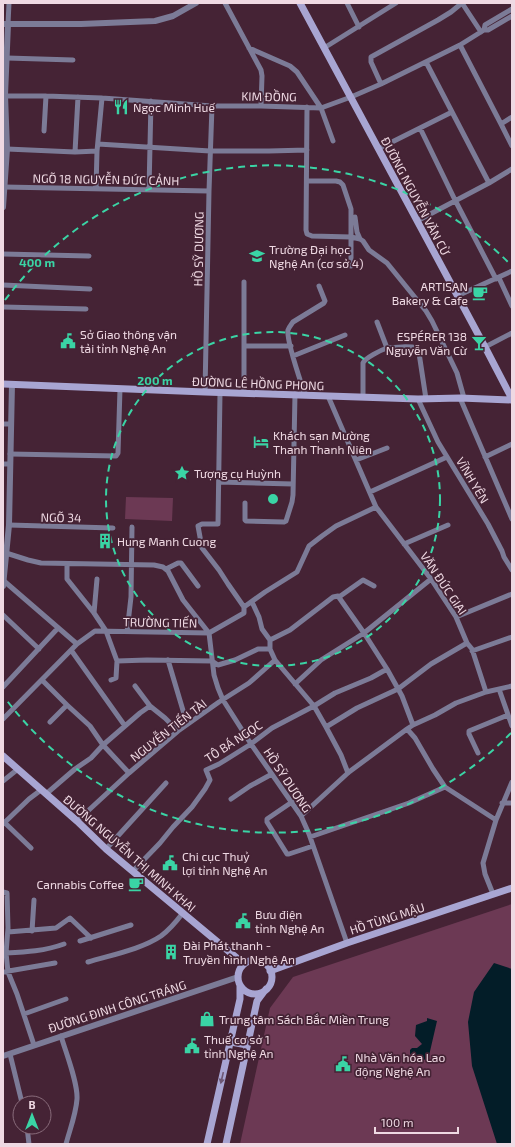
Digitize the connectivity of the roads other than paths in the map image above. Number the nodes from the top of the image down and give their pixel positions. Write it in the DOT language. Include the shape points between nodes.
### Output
graph roads {
  1 [pos="9,3"];
  2 [pos="196,3"];
  3 [pos="225,3"];
  4 [pos="300,3"];
  5 [pos="347,3"];
  6 [pos="396,3"];
  7 [pos="462,3"];
  8 [pos="389,5"];
  9 [pos="512,9"];
  10 [pos="512,16"];
  11 [pos="498,17"];
  12 [pos="502,23"];
  13 [pos="6,24"];
  14 [pos="359,27"];
  15 [pos="482,31"];
  16 [pos="460,45"];
  17 [pos="249,48"];
  18 [pos="324,48"];
  19 [pos="7,58"];
  20 [pos="73,60"];
  21 [pos="426,62"];
  22 [pos="381,84"];
  23 [pos="4,96"];
  24 [pos="46,96"];
  25 [pos="78,97"];
  26 [pos="351,97"];
  27 [pos="102,98"];
  28 [pos="151,101"];
  29 [pos="212,106"];
  30 [pos="261,106"];
  31 [pos="307,107"];
  32 [pos="321,108"];
  33 [pos="452,112"];
  34 [pos="512,117"];
  35 [pos="501,124"];
  36 [pos="420,128"];
  37 [pos="44,131"];
  38 [pos="333,141"];
  39 [pos="98,144"];
  40 [pos="512,146"];
  41 [pos="149,147"];
  42 [pos="7,149"];
  43 [pos="378,149"];
  44 [pos="210,150"];
  45 [pos="307,150"];
  46 [pos="97,151"];
  47 [pos="75,152"];
  48 [pos="512,169"];
  49 [pos="307,181"];
  50 [pos="489,183"];
  51 [pos="4,187"];
  52 [pos="96,189"];
  53 [pos="148,190"];
  54 [pos="209,191"];
  55 [pos="455,200"];
  56 [pos="3,207"];
  57 [pos="355,217"];
  58 [pos="417,221"];
  59 [pos="351,237"];
  60 [pos="360,239"];
  61 [pos="3,254"];
  62 [pos="88,256"];
  63 [pos="351,266"];
  64 [pos="512,271"];
  65 [pos="497,278"];
  66 [pos="244,282"];
  67 [pos="3,285"];
  68 [pos="319,286"];
  69 [pos="90,289"];
  70 [pos="458,296"];
  71 [pos="512,306"];
  72 [pos="3,307"];
  73 [pos="86,309"];
  74 [pos="377,322"];
  75 [pos="512,333"];
  76 [pos="345,335"];
  77 [pos="244,346"];
  78 [pos="290,346"];
  79 [pos="485,347"];
  80 [pos="387,348"];
  81 [pos="293,356"];
  82 [pos="3,384"];
  83 [pos="12,384"];
  84 [pos="120,389"];
  85 [pos="205,392"];
  86 [pos="220,393"];
  87 [pos="244,393"];
  88 [pos="295,394"];
  89 [pos="305,395"];
  90 [pos="328,396"];
  91 [pos="363,397"];
  92 [pos="462,398"];
  93 [pos="422,399"];
  94 [pos="512,400"];
  95 [pos="3,424"];
  96 [pos="11,424"];
  97 [pos="512,444"];
  98 [pos="387,448"];
  99 [pos="10,454"];
  100 [pos="447,457"];
  101 [pos="485,457"];
  102 [pos="356,460"];
  103 [pos="3,464"];
  104 [pos="10,464"];
  105 [pos="219,482"];
  106 [pos="293,484"];
  107 [pos="370,492"];
  108 [pos="245,503"];
  109 [pos="376,507"];
  110 [pos="512,519"];
  111 [pos="448,525"];
  112 [pos="9,526"];
  113 [pos="132,527"];
  114 [pos="113,528"];
  115 [pos="404,544"];
  116 [pos="5,557"];
  117 [pos="67,564"];
  118 [pos="131,565"];
  119 [pos="166,569"];
  120 [pos="512,570"];
  121 [pos="431,579"];
  122 [pos="97,580"];
  123 [pos="3,583"];
  124 [pos="198,586"];
  125 [pos="374,586"];
  126 [pos="512,594"];
  127 [pos="339,597"];
  128 [pos="252,602"];
  129 [pos="244,607"];
  130 [pos="94,613"];
  131 [pos="3,615"];
  132 [pos="456,617"];
  133 [pos="58,628"];
  134 [pos="106,631"];
  135 [pos="126,632"];
  136 [pos="209,633"];
  137 [pos="364,633"];
  138 [pos="512,637"];
  139 [pos="270,640"];
  140 [pos="467,642"];
  141 [pos="77,644"];
  142 [pos="38,648"];
  143 [pos="270,649"];
  144 [pos="71,650"];
  145 [pos="472,651"];
  146 [pos="168,660"];
  147 [pos="275,660"];
  148 [pos="118,661"];
  149 [pos="212,661"];
  150 [pos="387,669"];
  151 [pos="42,680"];
  152 [pos="111,680"];
  153 [pos="295,684"];
  154 [pos="135,686"];
  155 [pos="512,686"];
  156 [pos="3,687"];
  157 [pos="398,688"];
  158 [pos="499,689"];
  159 [pos="486,692"];
  160 [pos="223,700"];
  161 [pos="67,705"];
  162 [pos="150,706"];
  163 [pos="314,706"];
  164 [pos="508,715"];
  165 [pos="3,719"];
  166 [pos="50,722"];
  167 [pos="187,724"];
  168 [pos="413,725"];
  169 [pos="125,726"];
  170 [pos="512,726"];
  171 [pos="326,727"];
  172 [pos="407,729"];
  173 [pos="178,731"];
  174 [pos="251,744"];
  175 [pos="103,745"];
  176 [pos="478,753"];
  177 [pos="3,756"];
  178 [pos="18,770"];
  179 [pos="129,773"];
  180 [pos="348,773"];
  181 [pos="272,774"];
  182 [pos="3,781"];
  183 [pos="512,782"];
  184 [pos="166,783"];
  185 [pos="445,787"];
  186 [pos="44,792"];
  187 [pos="231,799"];
  188 [pos="292,802"];
  189 [pos="502,803"];
  190 [pos="512,803"];
  191 [pos="301,816"];
  192 [pos="496,820"];
  193 [pos="77,821"];
  194 [pos="4,823"];
  195 [pos="310,837"];
  196 [pos="313,846"];
  197 [pos="31,848"];
  198 [pos="106,849"];
  199 [pos="133,871"];
  200 [pos="512,888"];
  201 [pos="5,892"];
  202 [pos="493,894"];
  203 [pos="34,900"];
  204 [pos="182,914"];
  205 [pos="131,925"];
  206 [pos="32,931"];
  207 [pos="8,932"];
  208 [pos="91,938"];
  209 [pos="80,941"];
  210 [pos="347,943"];
  211 [pos="64,944"];
  212 [pos="6,953"];
  213 [pos="88,962"];
  214 [pos="55,963"];
  215 [pos="244,964"];
  216 [pos="270,971"];
  217 [pos="5,972"];
  218 [pos="238,977"];
  219 [pos="240,985"];
  220 [pos="266,989"];
  221 [pos="66,999"];
  222 [pos="24,1014"];
  223 [pos="61,1036"];
  224 [pos="231,1042"];
  225 [pos="34,1045"];
  226 [pos="247,1045"];
  227 [pos="10,1054"];
  228 [pos="3,1056"];
  229 [pos="20,1095"];
  230 [pos="66,1144"];
  231 [pos="207,1144"];
  232 [pos="226,1144"];
  1 -- 13 [label="street"];
  2 -- 13 [label="street" via="173,16 155,21"];
  3 -- 17 [label="street"];
  4 -- 18 [label="main road, ĐƯỜNG NGUYỄN VĂN CỪ"];
  5 -- 14 [label="street"];
  6 -- 8 [label="street"];
  7 -- 15 [label="street"];
  7 -- 22 [label="street" via="438,20 371,57"];
  8 -- 14 [label="street"];
  9 -- 11 [label="street"];
  10 -- 12 [label="street, KIM ĐỒNG"];
  11 -- 12 [label="street"];
  11 -- 15 [label="street" via="485,25"];
  12 -- 15 [label="street, KIM ĐỒNG"];
  13 -- 19 [label="street"];
  14 -- 18 [label="street"];
  15 -- 16 [label="street, KIM ĐỒNG"];
  16 -- 21 [label="street, KIM ĐỒNG"];
  16 -- 35 [label="street"];
  17 -- 30 [label="street" via="262,74"];
  17 -- 32 [label="street" via="295,69"];
  18 -- 26 [label="main road, ĐƯỜNG NGUYỄN VĂN CỪ"];
  19 -- 20 [label="street"];
  19 -- 23 [label="street"];
  21 -- 22 [label="street, KIM ĐỒNG"];
  21 -- 33 [label="street"];
  22 -- 26 [label="street, KIM ĐỒNG"];
  23 -- 24 [label="street, KIM ĐỒNG"];
  23 -- 42 [label="street"];
  24 -- 25 [label="street, KIM ĐỒNG"];
  24 -- 37 [label="street"];
  25 -- 27 [label="street, KIM ĐỒNG"];
  25 -- 47 [label="street"];
  26 -- 32 [label="street, KIM ĐỒNG"];
  26 -- 43 [label="main road, ĐƯỜNG NGUYỄN VĂN CỪ"];
  27 -- 28 [label="street, KIM ĐỒNG"];
  27 -- 39 [label="street"];
  28 -- 29 [label="street, KIM ĐỒNG"];
  28 -- 41 [label="street"];
  29 -- 30 [label="street, KIM ĐỒNG"];
  29 -- 44 [label="street, HỒ SỸ DƯƠNG"];
  30 -- 31 [label="street, KIM ĐỒNG"];
  31 -- 32 [label="street, KIM ĐỒNG"];
  31 -- 45 [label="street"];
  32 -- 38 [label="street"];
  33 -- 36 [label="street"];
  33 -- 50 [label="street"];
  34 -- 35 [label="street"];
  35 -- 40 [label="street"];
  36 -- 43 [label="street"];
  36 -- 55 [label="street"];
  39 -- 41 [label="street"];
  39 -- 46 [label="street"];
  41 -- 44 [label="street"];
  41 -- 53 [label="street"];
  42 -- 47 [label="street"];
  42 -- 51 [label="street"];
  43 -- 58 [label="main road, ĐƯỜNG NGUYỄN VĂN CỪ"];
  44 -- 45 [label="street"];
  44 -- 54 [label="street, HỒ SỸ DƯƠNG"];
  45 -- 49 [label="street"];
  46 -- 47 [label="street"];
  46 -- 52 [label="street"];
  48 -- 50 [label="street"];
  49 -- 59 [label="street" via="341,183 351,209"];
  49 -- 59 [label="street" via="307,234"];
  50 -- 55 [label="street"];
  51 -- 52 [label="street, NGÕ 18 NGUYỄN ĐỨC CẢNH"];
  51 -- 56 [label="street"];
  52 -- 53 [label="street, NGÕ 18 NGUYỄN ĐỨC CẢNH"];
  53 -- 54 [label="street, NGÕ 18 NGUYỄN ĐỨC CẢNH"];
  54 -- 85 [label="street, HỒ SỸ DƯƠNG"];
  55 -- 58 [label="street"];
  55 -- 65 [label="street"];
  57 -- 60 [label="street"];
  58 -- 70 [label="main road, ĐƯỜNG NGUYỄN VĂN CỪ"];
  59 -- 60 [label="street"];
  59 -- 63 [label="street"];
  60 -- 92 [label="street" via="369,250 389,265 426,311 457,373"];
  61 -- 62 [label="street"];
  64 -- 65 [label="street"];
  65 -- 70 [label="street"];
  65 -- 71 [label="street"];
  66 -- 77 [label="street"];
  67 -- 69 [label="street"];
  68 -- 78 [label="street" via="325,302 291,324 288,331"];
  70 -- 79 [label="main road, ĐƯỜNG NGUYỄN VĂN CỪ"];
  72 -- 73 [label="street"];
  74 -- 80 [label="street"];
  75 -- 79 [label="street"];
  76 -- 81 [label="street"];
  77 -- 78 [label="street"];
  77 -- 87 [label="street"];
  78 -- 81 [label="street"];
  79 -- 94 [label="main road, ĐƯỜNG NGUYỄN VĂN CỪ"];
  80 -- 91 [label="street" via="363,361"];
  80 -- 93 [label="street, VĨNH YÊN" via="414,347 418,350"];
  81 -- 89 [label="street"];
  82 -- 83 [label="main road, ĐƯỜNG LÊ HỒNG PHONG"];
  83 -- 84 [label="main road, ĐƯỜNG LÊ HỒNG PHONG"];
  83 -- 96 [label="street"];
  84 -- 85 [label="main road, ĐƯỜNG LÊ HỒNG PHONG"];
  84 -- 99 [label="street" via="116,456"];
  85 -- 86 [label="main road, ĐƯỜNG LÊ HỒNG PHONG"];
  86 -- 87 [label="main road, ĐƯỜNG LÊ HỒNG PHONG"];
  86 -- 105 [label="street"];
  87 -- 88 [label="main road, ĐƯỜNG LÊ HỒNG PHONG"];
  88 -- 89 [label="main road, ĐƯỜNG LÊ HỒNG PHONG"];
  88 -- 106 [label="street"];
  89 -- 90 [label="main road, ĐƯỜNG LÊ HỒNG PHONG"];
  90 -- 91 [label="main road, ĐƯỜNG LÊ HỒNG PHONG"];
  90 -- 102 [label="street, VĂN ĐỨC GIAI"];
  91 -- 93 [label="main road, ĐƯỜNG LÊ HỒNG PHONG"];
  92 -- 93 [label="main road, ĐƯỜNG LÊ HỒNG PHONG"];
  92 -- 94 [label="main road, ĐƯỜNG LÊ HỒNG PHONG"];
  92 -- 101 [label="street"];
  93 -- 100 [label="street, VĨNH YÊN" via="438,442"];
  95 -- 96 [label="street"];
  96 -- 99 [label="street"];
  97 -- 101 [label="street"];
  98 -- 102 [label="street"];
  99 -- 104 [label="street"];
  100 -- 107 [label="street"];
  100 -- 120 [label="street, VĨNH YÊN" via="488,524"];
  101 -- 110 [label="street"];
  102 -- 107 [label="street, VĂN ĐỨC GIAI"];
  103 -- 104 [label="street"];
  104 -- 112 [label="street"];
  105 -- 106 [label="street"];
  105 -- 129 [label="street" via="218,524 198,526 202,548"];
  106 -- 108 [label="street" via="292,502 284,522 246,521"];
  107 -- 109 [label="street, VĂN ĐỨC GIAI"];
  109 -- 115 [label="street, VĂN ĐỨC GIAI"];
  109 -- 128 [label="street, TRƯỜNG TIẾN" via="336,526 322,536 309,546 297,572"];
  111 -- 115 [label="street"];
  112 -- 114 [label="street, NGÕ 34"];
  112 -- 116 [label="street"];
  113 -- 118 [label="street"];
  115 -- 121 [label="street, VĂN ĐỨC GIAI"];
  116 -- 117 [label="street"];
  116 -- 123 [label="street"];
  117 -- 118 [label="street"];
  117 -- 130 [label="street" via="67,580"];
  118 -- 119 [label="street"];
  118 -- 135 [label="street" via="131,597"];
  119 -- 124 [label="street" via="181,563"];
  119 -- 136 [label="street" via="183,600"];
  121 -- 132 [label="street, VĂN ĐỨC GIAI"];
  121 -- 137 [label="street"];
  122 -- 130 [label="street"];
  123 -- 133 [label="street"];
  125 -- 127 [label="street" via="363,580"];
  126 -- 132 [label="street"];
  127 -- 137 [label="street"];
  127 -- 139 [label="street" via="333,597 290,630"];
  128 -- 129 [label="street, TRƯỜNG TIẾN"];
  128 -- 139 [label="street" via="262,629"];
  129 -- 136 [label="street, TRƯỜNG TIẾN" via="244,613"];
  130 -- 134 [label="street"];
  131 -- 142 [label="street"];
  132 -- 140 [label="street, VĂN ĐỨC GIAI"];
  133 -- 141 [label="street"];
  133 -- 142 [label="street"];
  134 -- 135 [label="street, TRƯỜNG TIẾN"];
  134 -- 141 [label="street, TRƯỜNG TIẾN" via="95,631"];
  134 -- 148 [label="street"];
  135 -- 136 [label="street, TRƯỜNG TIẾN"];
  136 -- 149 [label="street, HỒ SỸ DƯƠNG"];
  137 -- 150 [label="street"];
  137 -- 153 [label="street" via="321,660"];
  138 -- 145 [label="street"];
  139 -- 143 [label="street"];
  140 -- 145 [label="street, VĂN ĐỨC GIAI"];
  140 -- 157 [label="street"];
  141 -- 144 [label="street, TRƯỜNG TIẾN"];
  142 -- 156 [label="street"];
  143 -- 147 [label="street"];
  143 -- 149 [label="street" via="258,649 236,660 218,664"];
  144 -- 151 [label="street, TRƯỜNG TIẾN"];
  144 -- 169 [label="street"];
  145 -- 159 [label="street, VĂN ĐỨC GIAI"];
  146 -- 148 [label="street"];
  146 -- 149 [label="street"];
  146 -- 167 [label="street"];
  147 -- 153 [label="street"];
  147 -- 160 [label="street, NGUYỄN TIẾN TÀI" via="249,683"];
  148 -- 152 [label="street" via="116,678"];
  149 -- 160 [label="street, HỒ SỸ DƯƠNG"];
  150 -- 157 [label="street"];
  150 -- 163 [label="street, TÔ BÁ NGỌC" via="335,693"];
  151 -- 161 [label="street"];
  151 -- 165 [label="street, TRƯỜNG TIẾN"];
  153 -- 163 [label="street"];
  154 -- 162 [label="street"];
  155 -- 158 [label="street"];
  157 -- 168 [label="street"];
  157 -- 171 [label="street"];
  158 -- 159 [label="street"];
  158 -- 164 [label="street"];
  159 -- 168 [label="street" via="456,703"];
  160 -- 167 [label="street, NGUYỄN TIẾN TÀI"];
  160 -- 174 [label="street, HỒ SỸ DƯƠNG"];
  161 -- 166 [label="street"];
  161 -- 175 [label="street" via="90,726"];
  162 -- 169 [label="street"];
  162 -- 173 [label="street"];
  163 -- 171 [label="street"];
  163 -- 174 [label="street, TÔ BÁ NGỌC" via="272,728"];
  164 -- 170 [label="street"];
  164 -- 176 [label="street" via="469,731"];
  167 -- 173 [label="street, NGUYỄN TIẾN TÀI"];
  168 -- 172 [label="street"];
  169 -- 175 [label="street"];
  171 -- 180 [label="street"];
  172 -- 180 [label="street"];
  172 -- 185 [label="street"];
  173 -- 179 [label="street, NGUYỄN TIẾN TÀI"];
  174 -- 181 [label="street, HỒ SỸ DƯƠNG"];
  174 -- 199 [label="street, TÔ BÁ NGỌC" via="206,770 210,780 206,789"];
  175 -- 179 [label="street"];
  175 -- 186 [label="street" via="91,758"];
  177 -- 178 [label="main road, ĐƯỜNG NGUYỄN THỊ MINH KHAI"];
  178 -- 182 [label="street"];
  178 -- 186 [label="main road, ĐƯỜNG NGUYỄN THỊ MINH KHAI"];
  179 -- 193 [label="street, NGUYỄN TIẾN TÀI"];
  180 -- 191 [label="street"];
  181 -- 187 [label="street"];
  181 -- 188 [label="street, HỒ SỸ DƯƠNG"];
  183 -- 189 [label="street"];
  184 -- 198 [label="street"];
  185 -- 192 [label="street"];
  185 -- 195 [label="street" via="409,803"];
  186 -- 193 [label="main road, ĐƯỜNG NGUYỄN THỊ MINH KHAI"];
  186 -- 194 [label="street" via="29,799"];
  188 -- 191 [label="street, HỒ SỸ DƯƠNG"];
  188 -- 196 [label="street" via="267,819 267,822 287,854"];
  189 -- 190 [label="street"];
  189 -- 192 [label="street"];
  191 -- 195 [label="street, HỒ SỸ DƯƠNG"];
  192 -- 202 [label="street" via="483,863"];
  193 -- 198 [label="main road, ĐƯỜNG NGUYỄN THỊ MINH KHAI"];
  194 -- 197 [label="street"];
  195 -- 196 [label="street, HỒ SỸ DƯƠNG"];
  196 -- 210 [label="street, HỒ SỸ DƯƠNG"];
  198 -- 199 [label="main road, ĐƯỜNG NGUYỄN THỊ MINH KHAI"];
  199 -- 204 [label="main road, ĐƯỜNG NGUYỄN THỊ MINH KHAI"];
  200 -- 202 [label="main road, HỒ TÙNG MẬU"];
  201 -- 207 [label="street"];
  202 -- 210 [label="main road, HỒ TÙNG MẬU"];
  203 -- 206 [label="street"];
  204 -- 213 [label="street" via="168,930 149,943"];
  204 -- 215 [label="main road, ĐƯỜNG NGUYỄN THỊ MINH KHAI"];
  205 -- 208 [label="street"];
  206 -- 207 [label="street"];
  206 -- 208 [label="street" via="56,928 70,918"];
  207 -- 212 [label="street"];
  208 -- 209 [label="street"];
  210 -- 216 [label="main road, HỒ TÙNG MẬU"];
  211 -- 212 [label="street" via="30,952"];
  212 -- 217 [label="street"];
  214 -- 217 [label="street"];
  215 -- 216 [label="main road" via="258,960 266,964"];
  215 -- 218 [label="main road"];
  216 -- 220 [label="main road" via="271,981"];
  217 -- 222 [label="street"];
  218 -- 219 [label="main road"];
  218 -- 223 [label="street, ĐƯỜNG ĐINH CÔNG TRÁNG"];
  219 -- 220 [label="main road" via="251,993 260,993"];
  219 -- 224 [label="main road" via="240,999"];
  220 -- 226 [label="main road" via="257,1001"];
  221 -- 222 [label="street"];
  222 -- 225 [label="street"];
  223 -- 225 [label="street, ĐƯỜNG ĐINH CÔNG TRÁNG"];
  223 -- 230 [label="street" via="77,1094 76,1109"];
  224 -- 226 [label="main road"];
  224 -- 231 [label="main road, one-way"];
  225 -- 227 [label="street, ĐƯỜNG ĐINH CÔNG TRÁNG"];
  226 -- 232 [label="main road"];
  227 -- 228 [label="street, ĐƯỜNG ĐINH CÔNG TRÁNG"];
  227 -- 229 [label="street"];
}
